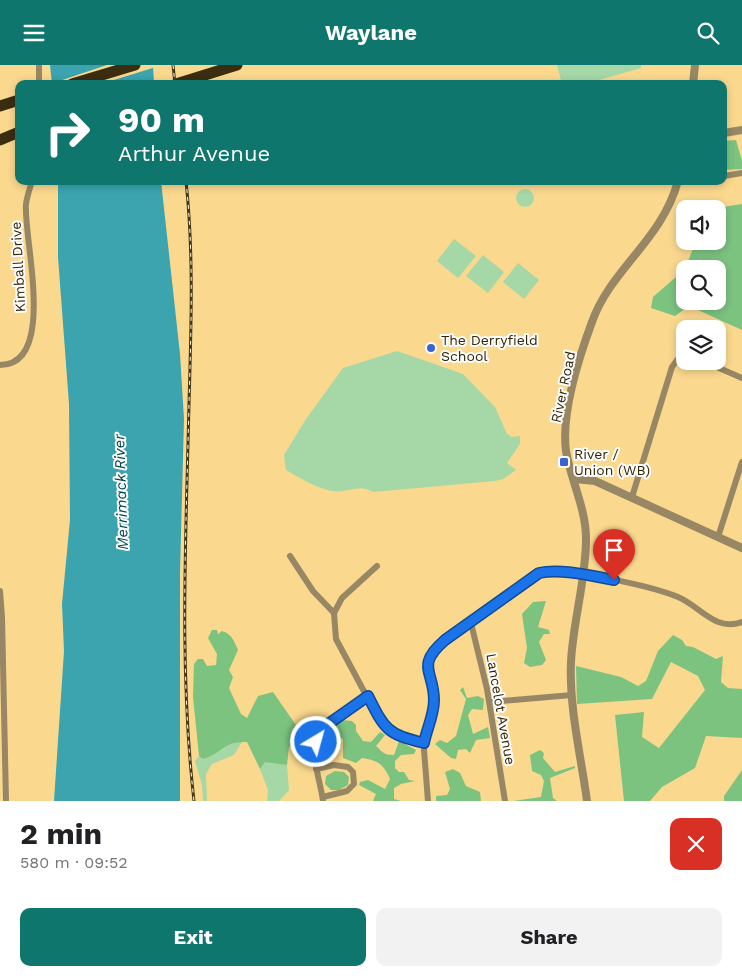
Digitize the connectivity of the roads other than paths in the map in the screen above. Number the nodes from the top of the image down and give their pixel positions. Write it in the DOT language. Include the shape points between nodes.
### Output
graph roads {
  1 [pos="39,65"];
  2 [pos="135,65"];
  3 [pos="237,65"];
  4 [pos="695,65"];
  5 [pos="39,80"];
  6 [pos="85,80"];
  7 [pos="188,80"];
  8 [pos="693,80"];
  9 [pos="15,101"];
  10 [pos="0,106"];
  11 [pos="742,130"];
  12 [pos="727,132"];
  13 [pos="15,133"];
  14 [pos="0,139"];
  15 [pos="742,173"];
  16 [pos="727,176"];
  17 [pos="31,185"];
  18 [pos="676,185"];
  19 [pos="676,362"];
  20 [pos="0,365"];
  21 [pos="725,370"];
  22 [pos="742,377"];
  23 [pos="742,462"];
  24 [pos="574,479"];
  25 [pos="632,497"];
  26 [pos="718,537"];
  27 [pos="742,548"];
  28 [pos="290,556"];
  29 [pos="377,566"];
  30 [pos="582,575"];
  31 [pos="0,591"];
  32 [pos="334,613"];
  33 [pos="742,622"];
  34 [pos="471,623"];
  35 [pos="572,695"];
  36 [pos="368,696"];
  37 [pos="490,702"];
  38 [pos="424,743"];
  39 [pos="316,769"];
  40 [pos="323,799"];
  41 [pos="6,801"];
  42 [pos="428,801"];
  43 [pos="505,801"];
  44 [pos="587,801"];
  1 -- 5 [label="street"];
  2 -- 6 [label="highway"];
  3 -- 7 [label="highway"];
  4 -- 8 [label="street"];
  9 -- 10 [label="highway"];
  11 -- 12 [label="street"];
  13 -- 14 [label="highway"];
  15 -- 16 [label="street"];
  17 -- 20 [label="street, Kimball Drive" via="26,204 34,295 33,321 22,355 13,363"];
  18 -- 24 [label="street, River Road" via="665,214 606,295 593,319 576,375 566,426 566,450"];
  19 -- 25 [label="street"];
  21 -- 22 [label="street"];
  23 -- 26 [label="street"];
  24 -- 25 [label="street" via="595,481"];
  24 -- 30 [label="street, River Road" via="585,525"];
  25 -- 26 [label="street"];
  26 -- 27 [label="street"];
  28 -- 32 [label="street" via="313,591"];
  29 -- 32 [label="street" via="342,598"];
  30 -- 33 [label="street" via="671,595 718,623 732,625"];
  30 -- 34 [label="street" via="552,571 539,573"];
  30 -- 35 [label="street, River Road" via="572,654"];
  31 -- 41 [label="street"];
  32 -- 36 [label="street" via="336,639"];
  34 -- 37 [label="street, Lancelot Avenue"];
  34 -- 38 [label="street" via="445,640 430,657 428,675 433,705"];
  35 -- 37 [label="street"];
  35 -- 44 [label="street, River Road"];
  36 -- 38 [label="street" via="382,725"];
  36 -- 39 [label="street" via="320,732 315,749"];
  37 -- 43 [label="street, Lancelot Avenue"];
  38 -- 42 [label="street"];
  39 -- 40 [label="street"];
  39 -- 40 [label="street" via="342,765 348,767 354,778 354,784 347,791"];
}
